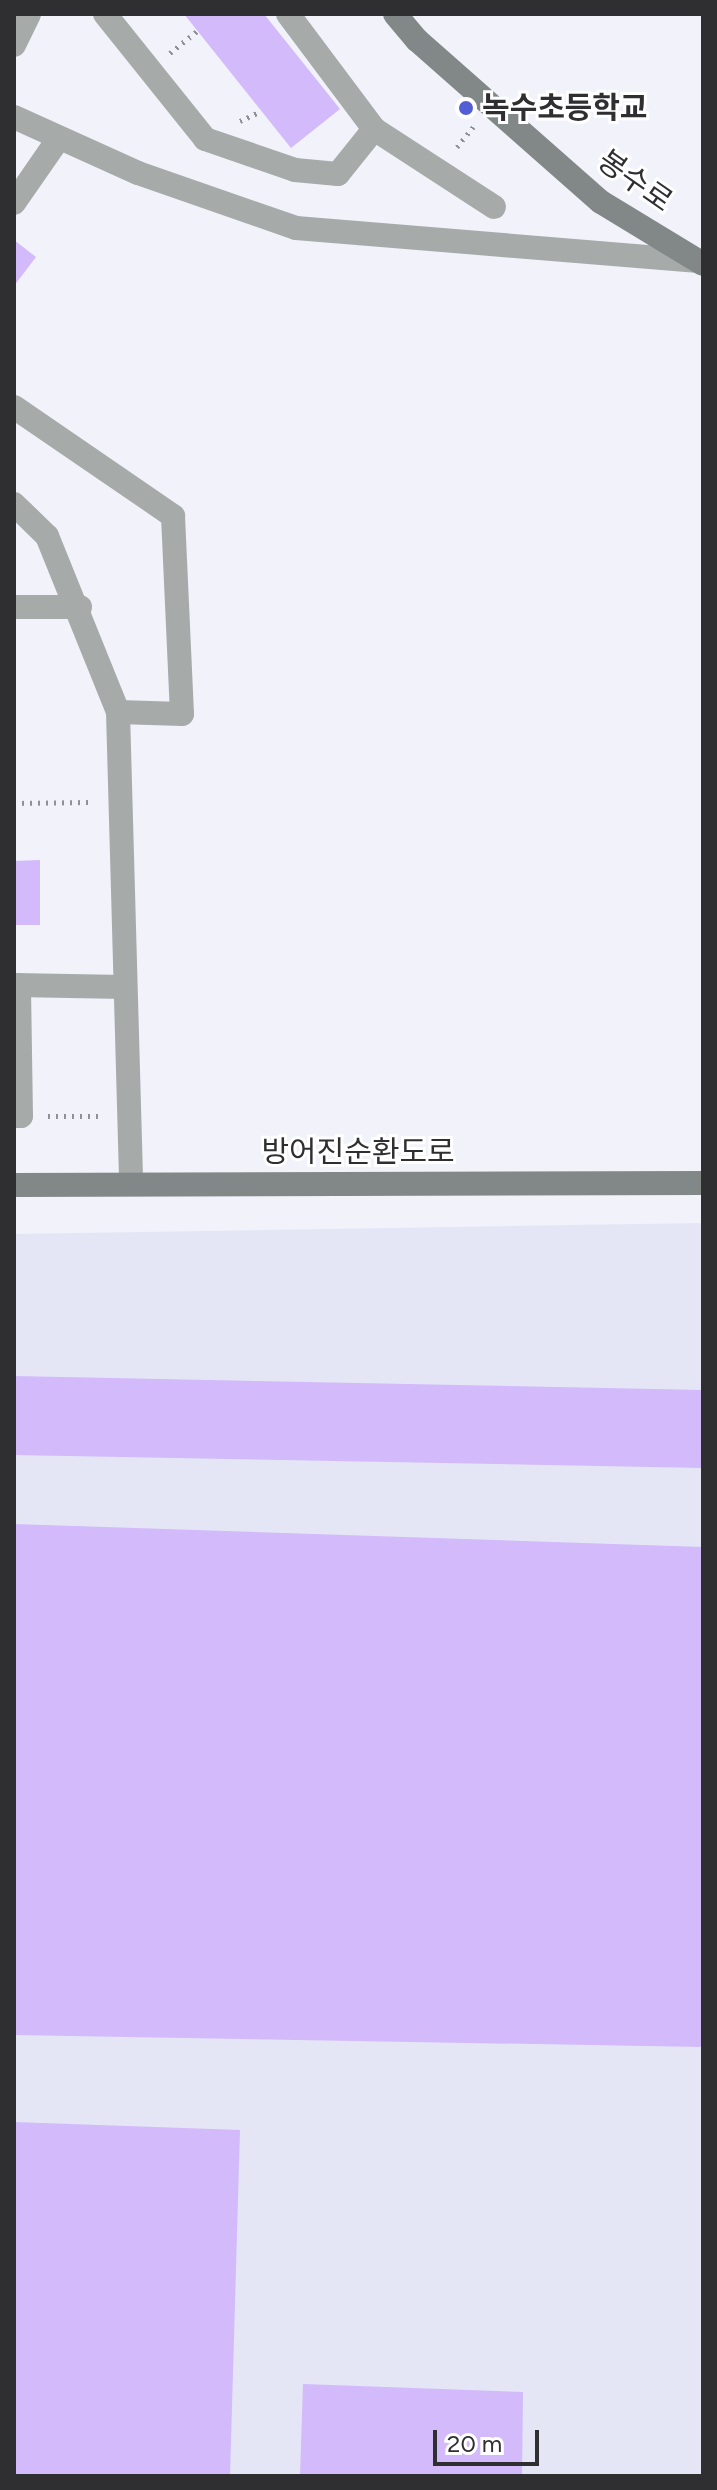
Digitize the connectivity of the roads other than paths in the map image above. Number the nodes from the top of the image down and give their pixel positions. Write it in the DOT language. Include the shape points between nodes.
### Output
graph roads {
  1 [pos="29,14"];
  2 [pos="105,14"];
  3 [pos="288,14"];
  4 [pos="395,14"];
  5 [pos="14,45"];
  6 [pos="14,117"];
  7 [pos="374,129"];
  8 [pos="59,138"];
  9 [pos="14,203"];
  10 [pos="494,207"];
  11 [pos="701,263"];
  12 [pos="14,407"];
  13 [pos="14,504"];
  14 [pos="14,607"];
  15 [pos="80,607"];
  16 [pos="118,712"];
  17 [pos="16,985"];
  18 [pos="125,987"];
  19 [pos="17,1116"];
  20 [pos="703,1183"];
  21 [pos="131,1184"];
  22 [pos="14,1185"];
  1 -- 5 [label="street"];
  2 -- 7 [label="street" via="205,139 295,170 338,174"];
  3 -- 7 [label="street"];
  4 -- 11 [label="main road, 봉수로" via="601,202"];
  6 -- 8 [label="street"];
  7 -- 10 [label="street"];
  8 -- 9 [label="street"];
  8 -- 11 [label="street" via="138,173 296,228"];
  12 -- 16 [label="street" via="173,516 182,714"];
  13 -- 15 [label="street" via="47,536"];
  14 -- 15 [label="street"];
  15 -- 16 [label="street"];
  16 -- 18 [label="street"];
  17 -- 18 [label="street"];
  17 -- 19 [label="street"];
  18 -- 21 [label="street"];
  20 -- 21 [label="main road, 방어진순환도로"];
  21 -- 22 [label="main road, 방어진순환도로"];
}
